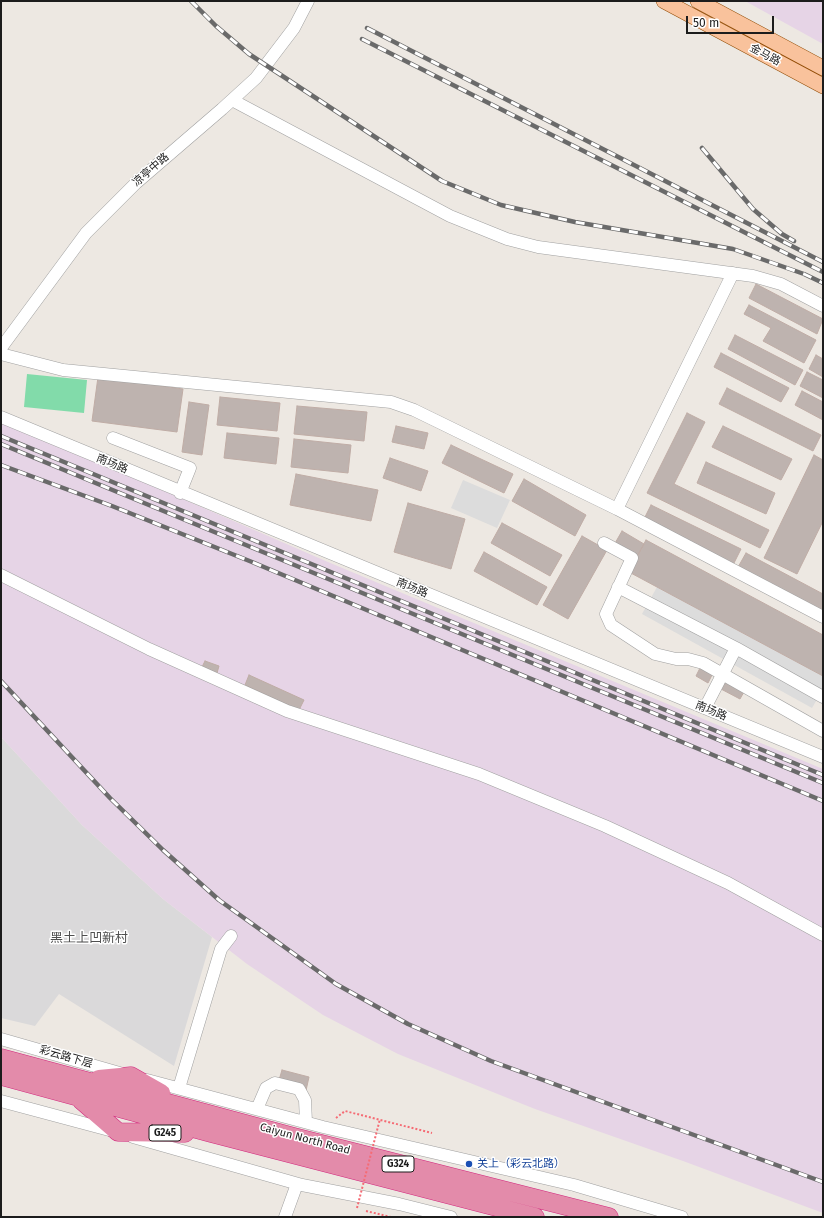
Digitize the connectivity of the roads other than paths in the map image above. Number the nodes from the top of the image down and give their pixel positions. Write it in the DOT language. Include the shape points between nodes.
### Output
graph roads {
  1 [pos="308,1"];
  2 [pos="664,1"];
  3 [pos="698,1"];
  4 [pos="823,68"];
  5 [pos="823,86"];
  6 [pos="232,100"];
  7 [pos="733,273"];
  8 [pos="823,306"];
  9 [pos="1,348"];
  10 [pos="1,354"];
  11 [pos="1,417"];
  12 [pos="114,438"];
  13 [pos="180,492"];
  14 [pos="617,508"];
  15 [pos="604,543"];
  16 [pos="1,575"];
  17 [pos="618,587"];
  18 [pos="823,617"];
  19 [pos="736,648"];
  20 [pos="723,673"];
  21 [pos="823,697"];
  22 [pos="705,708"];
  23 [pos="823,731"];
  24 [pos="823,757"];
  25 [pos="823,935"];
  26 [pos="231,936"];
  27 [pos="1,1039"];
  28 [pos="1,1058"];
  29 [pos="1,1076"];
  30 [pos="130,1076"];
  31 [pos="84,1080"];
  32 [pos="179,1088"];
  33 [pos="77,1097"];
  34 [pos="1,1100"];
  35 [pos="187,1107"];
  36 [pos="257,1109"];
  37 [pos="306,1122"];
  38 [pos="118,1132"];
  39 [pos="212,1134"];
  40 [pos="297,1184"];
  41 [pos="285,1217"];
  42 [pos="451,1217"];
  43 [pos="535,1217"];
  44 [pos="609,1217"];
  45 [pos="682,1217"];
  1 -- 6 [label="street, 凉亭中路" via="294,28 273,58"];
  2 -- 5 [label="main road, 金马路"];
  3 -- 4 [label="main road, 金马路"];
  6 -- 7 [label="street" via="450,216 507,239 538,247"];
  6 -- 9 [label="street, 凉亭中路" via="136,183 86,233"];
  7 -- 8 [label="street" via="781,284"];
  7 -- 14 [label="street"];
  10 -- 14 [label="street" via="63,370 391,402 414,410"];
  11 -- 13 [label="street, 南场路"];
  12 -- 13 [label="street" via="190,468"];
  13 -- 22 [label="street, 南场路"];
  14 -- 18 [label="street"];
  15 -- 17 [label="street" via="632,558"];
  16 -- 25 [label="street" via="149,649 287,711 479,774 605,826 728,883"];
  17 -- 19 [label="street"];
  17 -- 20 [label="street" via="606,614 611,625 655,654 703,662"];
  19 -- 20 [label="street"];
  19 -- 21 [label="street"];
  20 -- 22 [label="street"];
  20 -- 23 [label="street"];
  22 -- 24 [label="street, 南场路"];
  26 -- 32 [label="street" via="221,949"];
  27 -- 30 [label="street, 彩云路下层"];
  28 -- 31 [label="highway, Caiyun North Road"];
  29 -- 33 [label="highway, Caiyun North Road"];
  30 -- 31 [label="highway"];
  30 -- 32 [label="street, 彩云路下层"];
  30 -- 35 [label="highway"];
  31 -- 35 [label="highway, Caiyun North Road"];
  32 -- 36 [label="street, 彩云路下层"];
  33 -- 38 [label="highway"];
  33 -- 39 [label="highway, Caiyun North Road"];
  34 -- 38 [label="street, G245"];
  35 -- 44 [label="highway, Caiyun North Road / G324" via="294,1137"];
  36 -- 37 [label="street, 彩云路下层"];
  36 -- 37 [label="street" via="266,1088 275,1083 299,1089 305,1100"];
  37 -- 45 [label="street, 彩云路下层" via="574,1185"];
  38 -- 39 [label="highway, G245"];
  38 -- 40 [label="street"];
  39 -- 43 [label="highway, Caiyun North Road / G324"];
  40 -- 41 [label="street"];
  40 -- 42 [label="street"];
}
